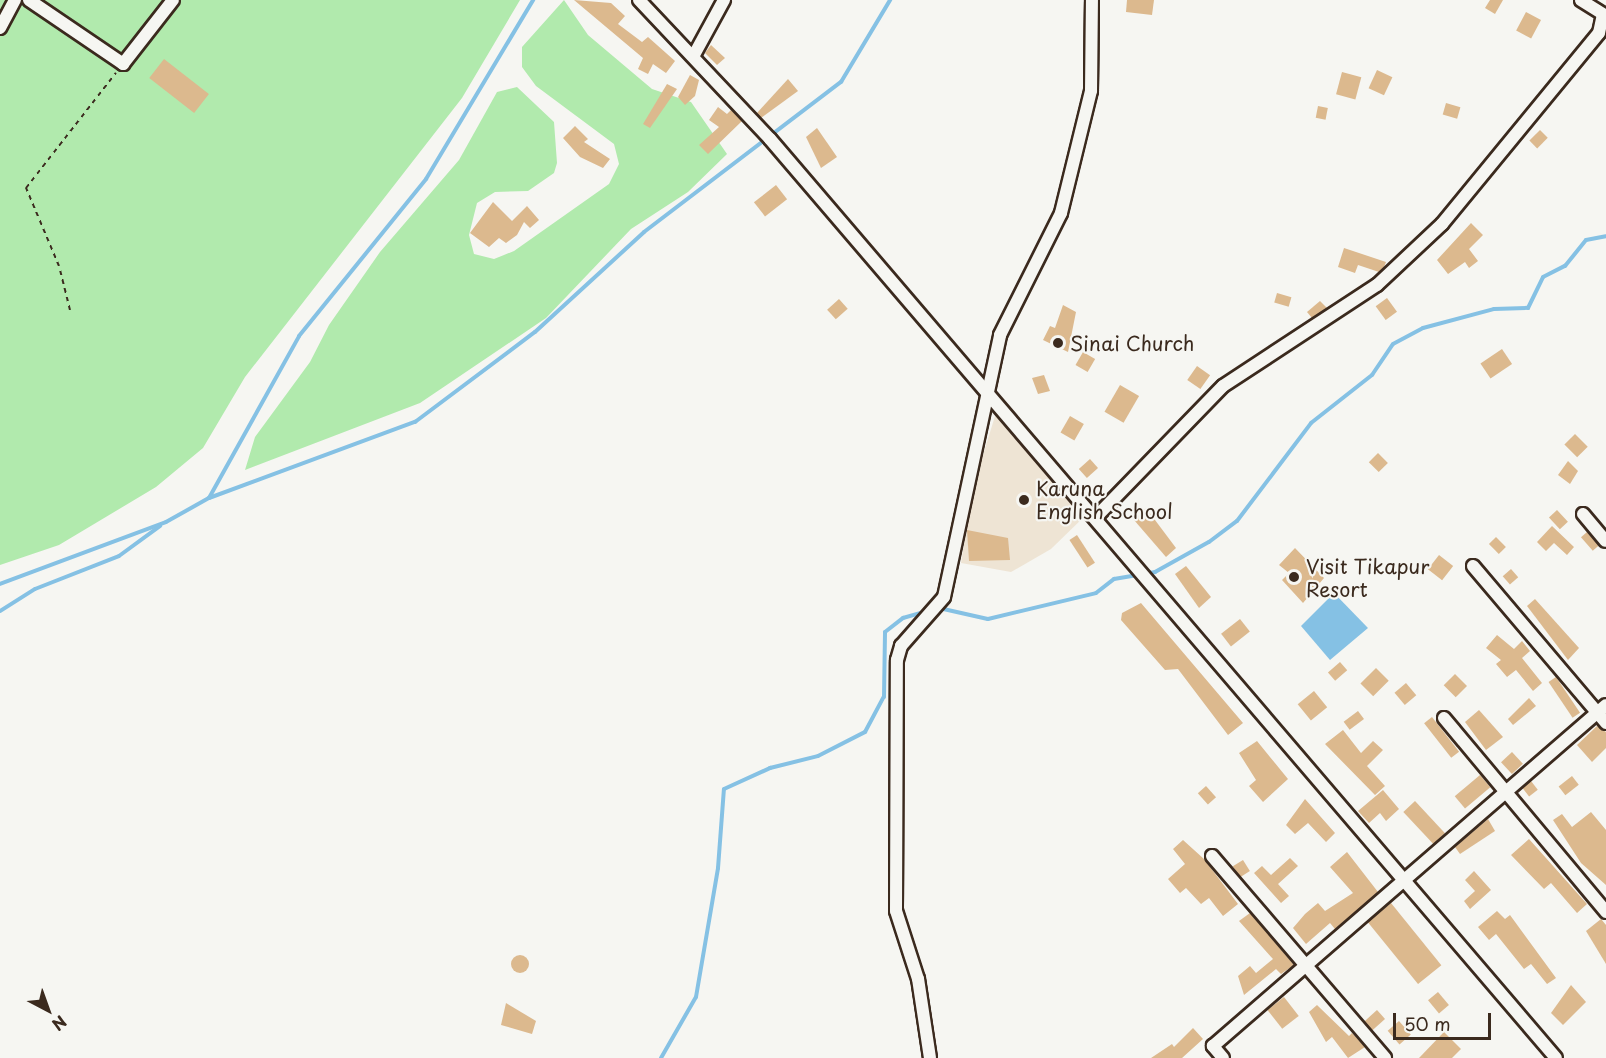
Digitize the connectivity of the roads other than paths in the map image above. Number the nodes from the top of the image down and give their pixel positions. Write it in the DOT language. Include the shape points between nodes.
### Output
graph roads {
  1 [pos="15,0"];
  2 [pos="29,0"];
  3 [pos="173,0"];
  4 [pos="639,0"];
  5 [pos="724,0"];
  6 [pos="1092,0"];
  7 [pos="1581,0"];
  8 [pos="0,28"];
  9 [pos="694,55"];
  10 [pos="986,390"];
  11 [pos="1583,514"];
  12 [pos="1096,517"];
  13 [pos="1606,541"];
  14 [pos="1473,566"];
  15 [pos="1602,709"];
  16 [pos="1444,718"];
  17 [pos="1606,723"];
  18 [pos="1505,791"];
  19 [pos="1212,856"];
  20 [pos="1405,877"];
  21 [pos="1606,912"];
  22 [pos="1305,964"];
  23 [pos="930,1058"];
  24 [pos="1223,1058"];
  25 [pos="1385,1058"];
  26 [pos="1556,1058"];
  1 -- 8 [label="street"];
  2 -- 3 [label="street" via="123,64"];
  4 -- 9 [label="street"];
  5 -- 9 [label="street"];
  6 -- 10 [label="street" via="1091,91 1061,213 1000,335"];
  7 -- 12 [label="street" via="1603,14 1599,33 1442,224 1368,292 1223,386"];
  9 -- 10 [label="street"];
  10 -- 12 [label="street"];
  10 -- 23 [label="street" via="944,597 901,646 897,660 896,911 918,979"];
  11 -- 13 [label="street"];
  12 -- 20 [label="street"];
  14 -- 15 [label="street"];
  15 -- 17 [label="street"];
  15 -- 18 [label="street"];
  16 -- 18 [label="street"];
  18 -- 20 [label="street"];
  18 -- 21 [label="street"];
  19 -- 22 [label="street"];
  20 -- 22 [label="street"];
  20 -- 26 [label="street"];
  22 -- 24 [label="street" via="1213,1046"];
  22 -- 25 [label="street"];
}
